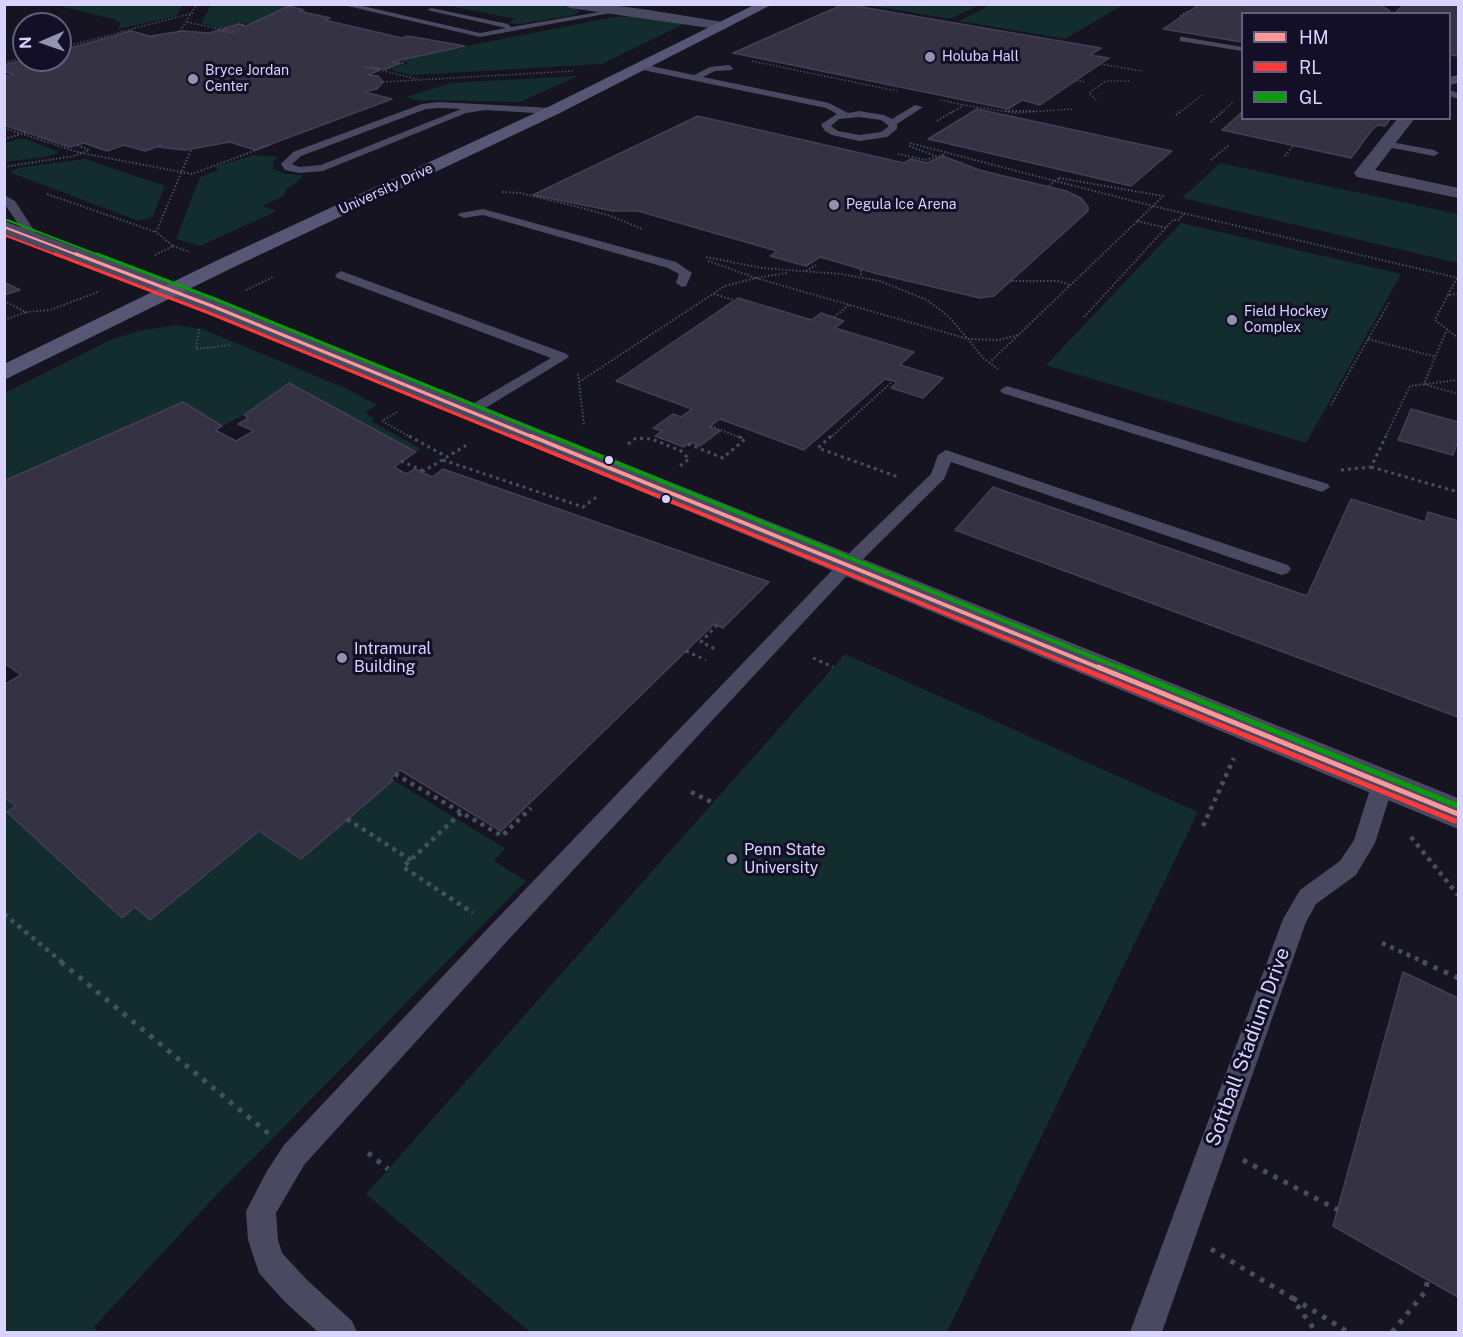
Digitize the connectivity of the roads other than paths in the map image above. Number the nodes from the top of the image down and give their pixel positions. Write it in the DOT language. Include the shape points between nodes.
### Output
graph roads {
  1 [pos="342,4"];
  2 [pos="570,4"];
  3 [pos="768,4"];
  4 [pos="424,9"];
  5 [pos="623,10"];
  6 [pos="723,26"];
  7 [pos="519,28"];
  8 [pos="1183,39"];
  9 [pos="1241,49"];
  10 [pos="641,67"];
  11 [pos="729,68"];
  12 [pos="695,78"];
  13 [pos="485,107"];
  14 [pos="918,107"];
  15 [pos="552,111"];
  16 [pos="846,115"];
  17 [pos="1405,120"];
  18 [pos="892,123"];
  19 [pos="1386,144"];
  20 [pos="1434,153"];
  21 [pos="1458,193"];
  22 [pos="4,198"];
  23 [pos="464,215"];
  24 [pos="4,227"];
  25 [pos="33,238"];
  26 [pos="341,275"];
  27 [pos="682,283"];
  28 [pos="170,291"];
  29 [pos="4,373"];
  30 [pos="1007,390"];
  31 [pos="469,412"];
  32 [pos="1322,487"];
  33 [pos="847,565"];
  34 [pos="1282,569"];
  35 [pos="1383,783"];
  36 [pos="1458,814"];
  37 [pos="341,1332"];
  38 [pos="1146,1332"];
  1 -- 7 [label="lane" via="480,35"];
  2 -- 5 [label="street"];
  3 -- 6 [label="main road, University Drive"];
  4 -- 7 [label="lane"];
  5 -- 6 [label="street"];
  5 -- 7 [label="lane"];
  6 -- 10 [label="main road, University Drive"];
  8 -- 9 [label="lane"];
  10 -- 12 [label="lane"];
  10 -- 15 [label="main road, University Drive"];
  11 -- 12 [label="lane" via="713,69"];
  12 -- 16 [label="lane" via="829,106"];
  13 -- 13 [label="lane" via="420,107 297,154 285,164 299,170 323,168 464,111"];
  13 -- 15 [label="lane"];
  14 -- 18 [label="lane"];
  15 -- 28 [label="main road, University Drive"];
  16 -- 18 [label="lane" via="871,115"];
  16 -- 18 [label="lane" via="828,120 828,129 846,136 872,137 891,132"];
  17 -- 19 [label="street"];
  19 -- 20 [label="lane"];
  19 -- 21 [label="street" via="1363,173"];
  22 -- 25 [label="lane"];
  23 -- 27 [label="lane" via="483,212 672,265 686,273"];
  24 -- 25 [label="street"];
  25 -- 28 [label="street"];
  26 -- 31 [label="lane" via="562,357"];
  28 -- 29 [label="main road, University Drive"];
  28 -- 31 [label="street"];
  30 -- 32 [label="lane"];
  31 -- 33 [label="street"];
  33 -- 34 [label="lane" via="938,476 946,455"];
  33 -- 35 [label="street"];
  33 -- 37 [label="lane" via="294,1155 261,1211 263,1240 270,1262"];
  35 -- 36 [label="street"];
  35 -- 38 [label="lane, Softball Stadium Drive" via="1364,843 1348,868 1308,897 1295,919"];
}
